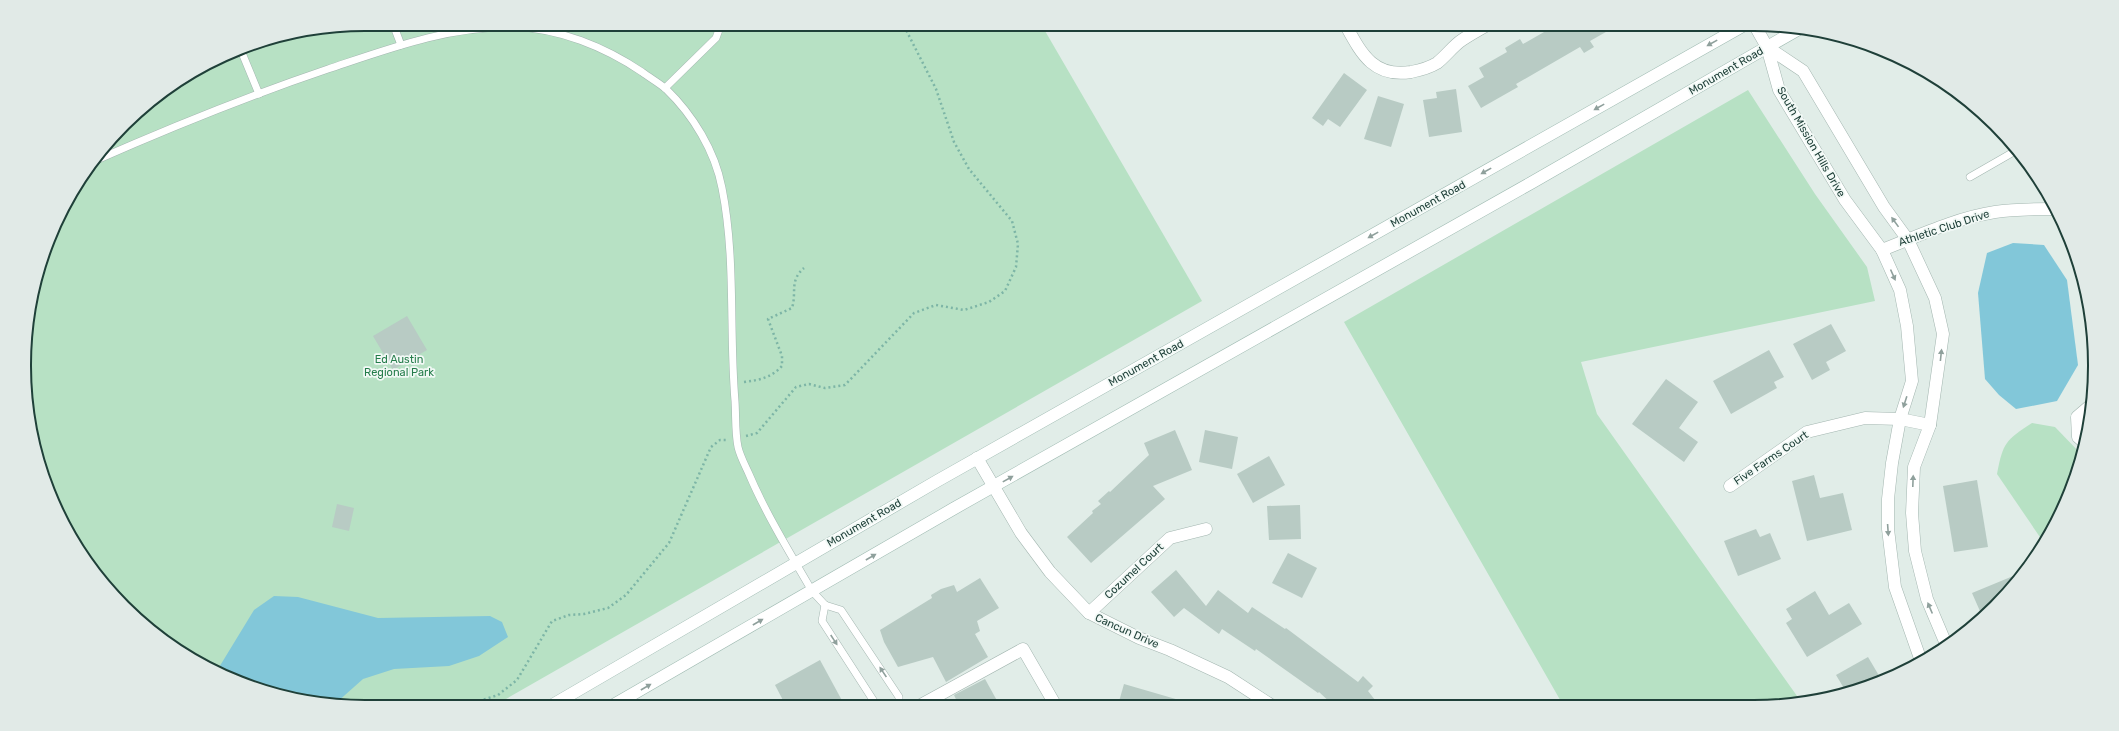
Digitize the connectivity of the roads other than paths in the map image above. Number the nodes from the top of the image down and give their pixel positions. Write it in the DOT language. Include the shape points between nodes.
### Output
graph roads {
  1 [pos="395,31"];
  2 [pos="464,31"];
  3 [pos="547,31"];
  4 [pos="718,31"];
  5 [pos="1349,31"];
  6 [pos="1477,31"];
  7 [pos="1734,31"];
  8 [pos="1758,31"];
  9 [pos="1791,33"];
  10 [pos="400,45"];
  11 [pos="1767,47"];
  12 [pos="243,54"];
  13 [pos="665,88"];
  14 [pos="259,94"];
  15 [pos="2012,153"];
  16 [pos="105,156"];
  17 [pos="1970,177"];
  18 [pos="2049,209"];
  19 [pos="1908,240"];
  20 [pos="1882,250"];
  21 [pos="2085,411"];
  22 [pos="1900,419"];
  23 [pos="1930,425"];
  24 [pos="2080,439"];
  25 [pos="977,458"];
  26 [pos="1730,486"];
  27 [pos="993,487"];
  28 [pos="1206,529"];
  29 [pos="796,562"];
  30 [pos="812,591"];
  31 [pos="824,605"];
  32 [pos="1089,613"];
  33 [pos="1944,640"];
  34 [pos="1919,656"];
  35 [pos="560,700"];
  36 [pos="622,700"];
  37 [pos="873,700"];
  38 [pos="900,700"];
  39 [pos="930,700"];
  40 [pos="1053,700"];
  41 [pos="1263,700"];
  1 -- 10 [label="lane"];
  2 -- 10 [label="lane"];
  3 -- 13 [label="lane" via="587,43 616,56"];
  4 -- 13 [label="lane" via="716,38"];
  5 -- 6 [label="street" via="1365,57 1380,69 1401,73 1426,69"];
  7 -- 25 [label="street, Monument Road, one-way"];
  8 -- 11 [label="street"];
  9 -- 11 [label="street, Monument Road"];
  10 -- 14 [label="lane"];
  19 -- 11 [label="street, one-way" via="1884,207 1803,71"];
  11 -- 20 [label="street, South Mission Hills Drive" via="1779,90 1845,200"];
  27 -- 11 [label="street, Monument Road, one-way"];
  12 -- 14 [label="lane"];
  13 -- 29 [label="lane" via="692,118 710,152 722,187 731,266 733,383 738,448 755,487"];
  14 -- 16 [label="lane"];
  15 -- 17 [label="lane"];
  18 -- 19 [label="street, Athletic Club Drive" via="1994,212"];
  19 -- 20 [label="street, Athletic Club Drive"];
  23 -- 19 [label="street, one-way" via="1943,334 1936,298"];
  20 -- 22 [label="street, South Mission Hills Drive, one-way" via="1900,290 1907,326 1912,381"];
  21 -- 24 [label="street" via="2077,417"];
  22 -- 23 [label="street, Five Farms Court"];
  22 -- 26 [label="street, Five Farms Court" via="1865,418 1807,432"];
  22 -- 34 [label="street, South Mission Hills Drive, one-way" via="1888,498 1888,529 1895,587"];
  33 -- 23 [label="street, one-way" via="1927,599 1915,551 1912,513 1914,467"];
  25 -- 27 [label="street, Cancun Drive"];
  25 -- 29 [label="street, Monument Road"];
  30 -- 27 [label="street, Monument Road, one-way"];
  27 -- 32 [label="street, Cancun Drive" via="1010,517 1050,572"];
  28 -- 32 [label="street, Cozumel Court" via="1170,538"];
  29 -- 30 [label="lane"];
  29 -- 35 [label="street, Monument Road"];
  30 -- 31 [label="lane"];
  36 -- 30 [label="street, Monument Road, one-way"];
  31 -- 37 [label="lane, one-way" via="822,621"];
  38 -- 31 [label="lane, one-way" via="841,610"];
  32 -- 41 [label="street, Cancun Drive" via="1139,638 1200,663 1228,677"];
  39 -- 40 [label="street" via="1023,649"];
}
